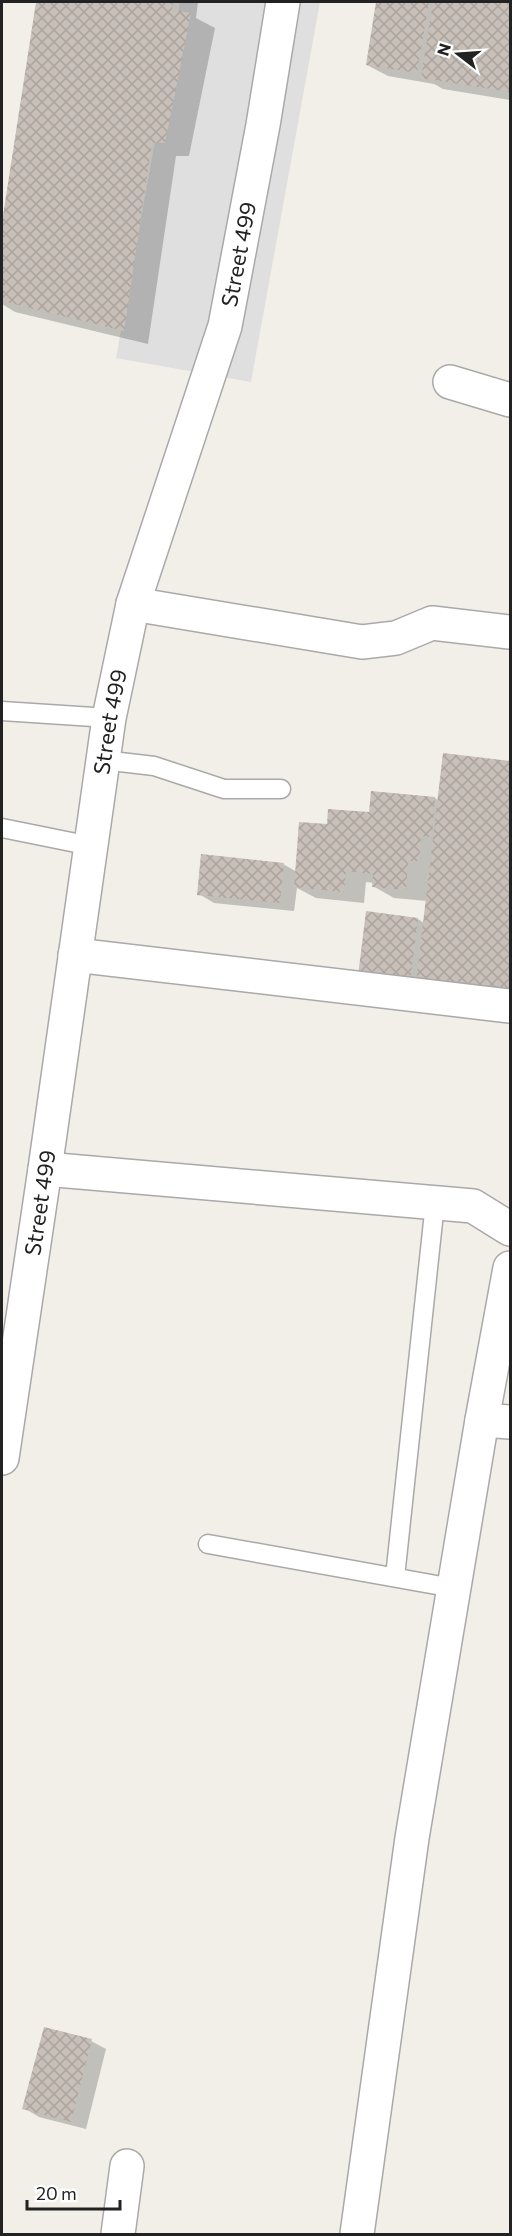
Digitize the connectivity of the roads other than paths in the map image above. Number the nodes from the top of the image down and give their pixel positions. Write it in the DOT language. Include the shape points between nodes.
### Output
graph roads {
  1 [pos="283,2"];
  2 [pos="450,382"];
  3 [pos="510,400"];
  4 [pos="133,604"];
  5 [pos="510,632"];
  6 [pos="2,711"];
  7 [pos="109,718"];
  8 [pos="103,760"];
  9 [pos="281,789"];
  10 [pos="2,828"];
  11 [pos="91,846"];
  12 [pos="75,955"];
  13 [pos="510,1006"];
  14 [pos="45,1169"];
  15 [pos="435,1203"];
  16 [pos="510,1229"];
  17 [pos="510,1269"];
  18 [pos="496,1421"];
  19 [pos="2,1458"];
  20 [pos="208,1544"];
  21 [pos="395,1577"];
  22 [pos="453,1588"];
  23 [pos="127,2166"];
  24 [pos="118,2235"];
  25 [pos="357,2235"];
  1 -- 4 [label="street, Street 499" via="225,326"];
  2 -- 3 [label="street"];
  4 -- 5 [label="street" via="362,642 396,638 432,623"];
  4 -- 7 [label="street, Street 499"];
  6 -- 7 [label="lane"];
  7 -- 8 [label="street, Street 499"];
  8 -- 9 [label="lane" via="154,766 224,789"];
  8 -- 11 [label="street, Street 499"];
  10 -- 11 [label="lane"];
  11 -- 12 [label="street, Street 499"];
  12 -- 13 [label="street"];
  12 -- 14 [label="street, Street 499"];
  14 -- 15 [label="street"];
  14 -- 19 [label="street, Street 499"];
  15 -- 16 [label="street" via="473,1206"];
  15 -- 21 [label="lane"];
  17 -- 18 [label="street"];
  18 -- 22 [label="street"];
  20 -- 21 [label="lane"];
  21 -- 22 [label="lane"];
  22 -- 25 [label="street" via="412,1838"];
  23 -- 24 [label="street"];
}
